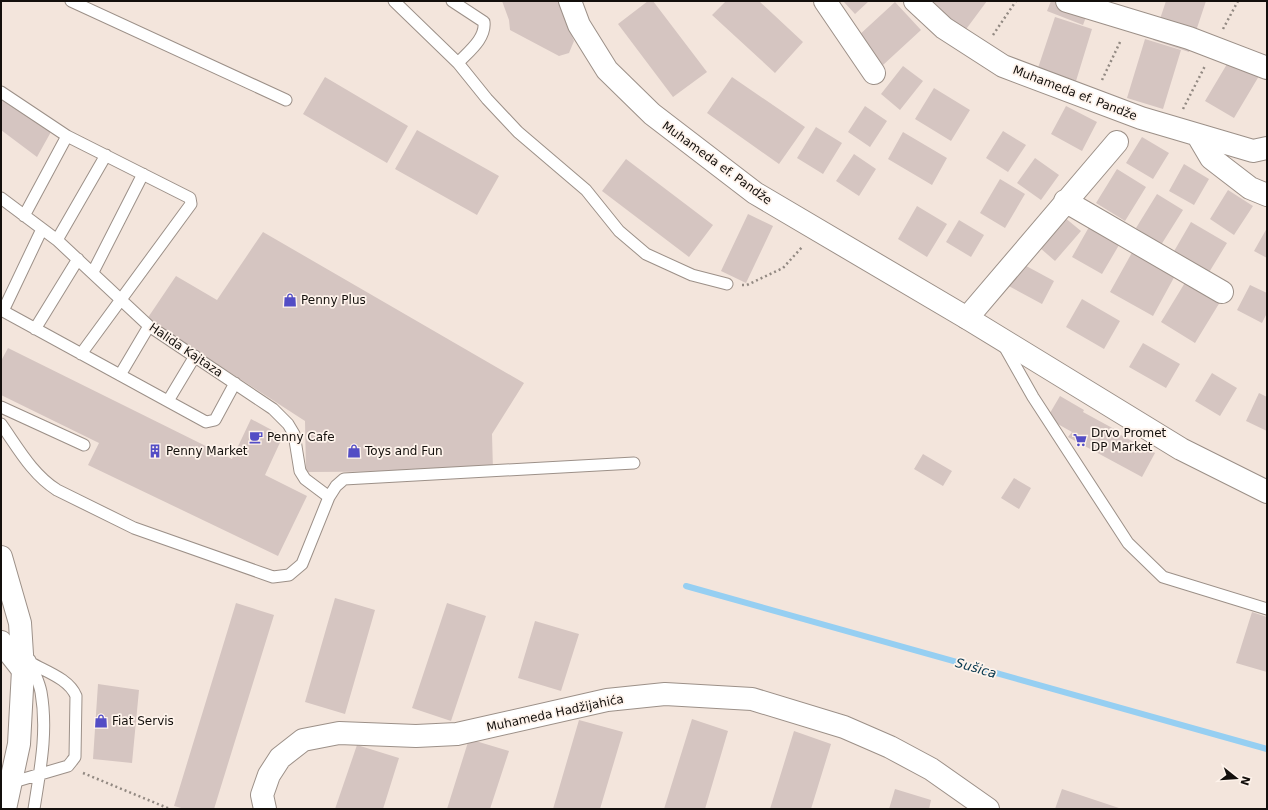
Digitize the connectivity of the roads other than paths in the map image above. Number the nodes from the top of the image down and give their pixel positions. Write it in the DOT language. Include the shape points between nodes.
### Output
graph roads {
  1 [pos="71,1"];
  2 [pos="394,1"];
  3 [pos="452,1"];
  4 [pos="570,1"];
  5 [pos="825,1"];
  6 [pos="915,1"];
  7 [pos="1067,1"];
  8 [pos="458,63"];
  9 [pos="1267,68"];
  10 [pos="874,74"];
  11 [pos="1,92"];
  12 [pos="286,100"];
  13 [pos="67,136"];
  14 [pos="1198,136"];
  15 [pos="1117,142"];
  16 [pos="1262,152"];
  17 [pos="106,155"];
  18 [pos="143,174"];
  19 [pos="1267,195"];
  20 [pos="1,199"];
  21 [pos="1065,201"];
  22 [pos="24,216"];
  23 [pos="42,229"];
  24 [pos="57,240"];
  25 [pos="78,259"];
  26 [pos="93,272"];
  27 [pos="727,284"];
  28 [pos="1222,292"];
  29 [pos="121,301"];
  30 [pos="2,313"];
  31 [pos="967,318"];
  32 [pos="149,326"];
  33 [pos="35,329"];
  34 [pos="1000,339"];
  35 [pos="81,354"];
  36 [pos="195,356"];
  37 [pos="120,375"];
  38 [pos="235,383"];
  39 [pos="168,401"];
  40 [pos="1,407"];
  41 [pos="1,424"];
  42 [pos="84,445"];
  43 [pos="634,463"];
  44 [pos="1267,492"];
  45 [pos="329,497"];
  46 [pos="1,557"];
  47 [pos="1267,609"];
  48 [pos="1,642"];
  49 [pos="27,667"];
  50 [pos="39,775"];
  51 [pos="10,783"];
  52 [pos="6,809"];
  53 [pos="34,809"];
  54 [pos="265,809"];
  55 [pos="988,809"];
  1 -- 12 [label="lane"];
  2 -- 8 [label="lane"];
  3 -- 8 [label="lane" via="484,22 482,36"];
  4 -- 31 [label="street, Muhameda ef. Pandže" via="579,25 607,70 652,114 755,193"];
  5 -- 10 [label="street"];
  6 -- 14 [label="street, Muhameda ef. Pandže" via="944,28 1004,66 1141,118"];
  7 -- 9 [label="street" via="1189,38"];
  8 -- 27 [label="lane" via="518,132 586,190 619,231 646,254 692,275"];
  11 -- 13 [label="lane"];
  13 -- 17 [label="lane"];
  13 -- 22 [label="lane"];
  14 -- 16 [label="street, Muhameda ef. Pandže"];
  14 -- 19 [label="street" via="1211,158 1250,188"];
  15 -- 21 [label="street"];
  17 -- 18 [label="lane"];
  17 -- 24 [label="lane"];
  18 -- 26 [label="lane"];
  18 -- 29 [label="lane" via="190,198 191,204"];
  20 -- 22 [label="lane, Halida Kajtaza"];
  21 -- 28 [label="street"];
  21 -- 31 [label="street"];
  22 -- 23 [label="lane, Halida Kajtaza"];
  23 -- 24 [label="lane, Halida Kajtaza"];
  23 -- 30 [label="lane"];
  24 -- 25 [label="lane, Halida Kajtaza"];
  25 -- 26 [label="lane, Halida Kajtaza"];
  25 -- 33 [label="lane"];
  26 -- 29 [label="lane, Halida Kajtaza"];
  29 -- 32 [label="lane, Halida Kajtaza"];
  29 -- 35 [label="lane"];
  30 -- 33 [label="lane"];
  31 -- 34 [label="street, Muhameda ef. Pandže"];
  32 -- 36 [label="lane, Halida Kajtaza"];
  32 -- 37 [label="lane"];
  33 -- 35 [label="lane"];
  34 -- 44 [label="street, Muhameda ef. Pandže" via="1181,449"];
  34 -- 47 [label="lane" via="1033,397 1128,543 1163,577"];
  35 -- 37 [label="lane"];
  36 -- 38 [label="lane, Halida Kajtaza"];
  36 -- 39 [label="lane"];
  37 -- 39 [label="lane"];
  38 -- 39 [label="lane" via="212,422 206,422"];
  38 -- 45 [label="lane, Halida Kajtaza" via="273,409 288,424 294,434 300,471 305,479"];
  40 -- 42 [label="lane"];
  41 -- 45 [label="lane" via="35,472 56,490 134,528 274,577 289,575 302,564"];
  43 -- 45 [label="lane" via="344,479"];
  46 -- 49 [label="street" via="20,623"];
  48 -- 49 [label="street"];
  49 -- 50 [label="lane" via="41,692 43,755"];
  49 -- 50 [label="lane" via="66,683 76,696 75,757 68,766"];
  49 -- 51 [label="street" via="19,744"];
  50 -- 51 [label="lane"];
  50 -- 53 [label="lane"];
  51 -- 52 [label="street"];
  54 -- 55 [label="street, Muhameda Hadžijahića" via="262,795 269,775 280,758 303,740 339,733 416,736 457,734 608,700 665,694 752,699 844,727 931,769"];
}
